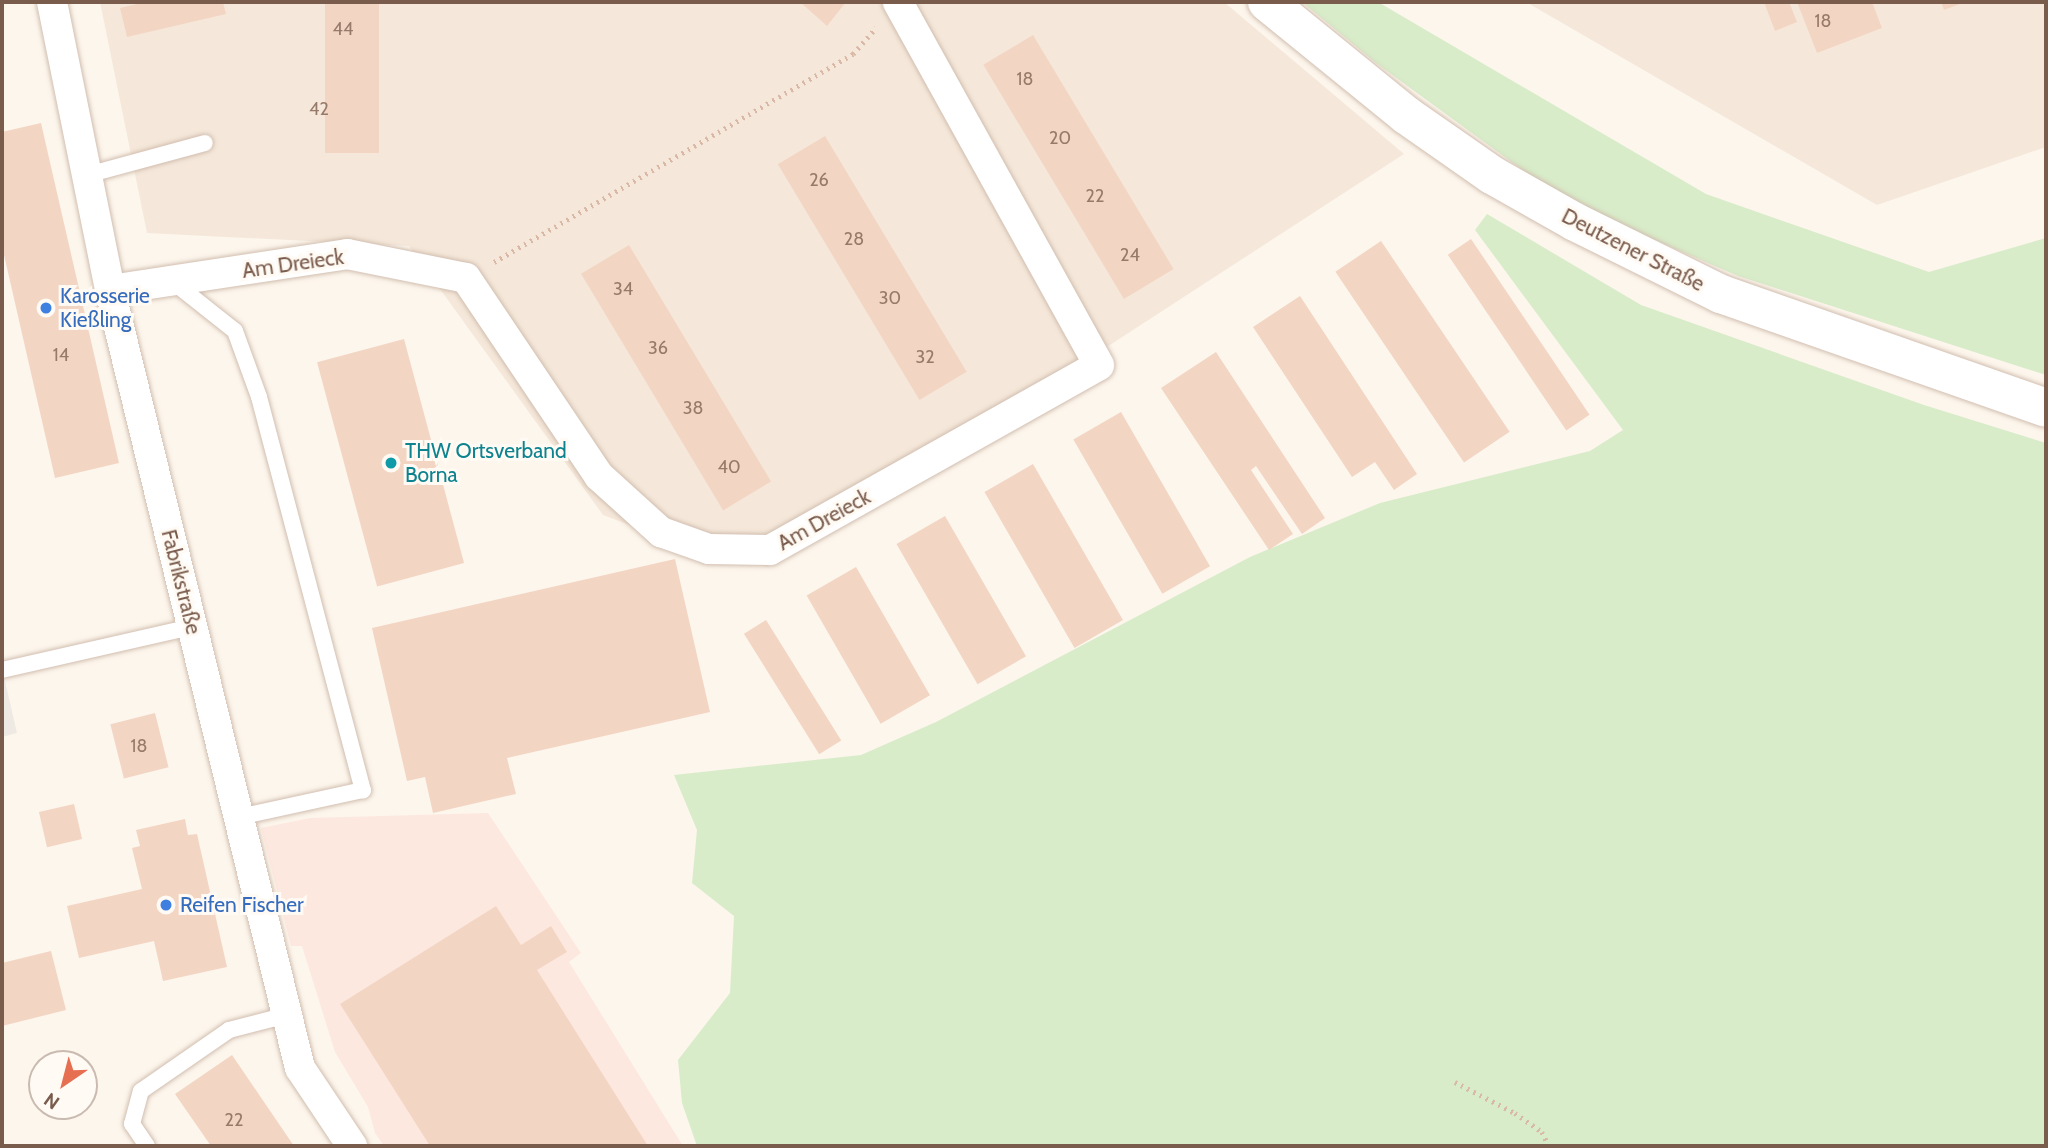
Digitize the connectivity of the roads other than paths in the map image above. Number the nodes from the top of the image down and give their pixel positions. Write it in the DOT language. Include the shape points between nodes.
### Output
graph roads {
  1 [pos="52,2"];
  2 [pos="898,2"];
  3 [pos="1267,2"];
  4 [pos="205,143"];
  5 [pos="87,175"];
  6 [pos="171,281"];
  7 [pos="110,290"];
  8 [pos="2046,408"];
  9 [pos="192,627"];
  10 [pos="2,670"];
  11 [pos="239,817"];
  12 [pos="288,1015"];
  13 [pos="147,1146"];
  14 [pos="352,1146"];
  1 -- 5 [label="street, Fabrikstraße"];
  2 -- 6 [label="street, Am Dreieck" via="1100,365 770,550 709,549 661,532 599,476 466,278 347,254"];
  3 -- 8 [label="main road, Deutzener Straße" via="1406,115 1492,175 1574,222 1721,294"];
  4 -- 5 [label="lane"];
  5 -- 7 [label="street, Fabrikstraße"];
  6 -- 7 [label="street, Am Dreieck"];
  6 -- 11 [label="lane" via="235,331 259,397 363,790"];
  7 -- 9 [label="street, Fabrikstraße"];
  9 -- 10 [label="lane"];
  9 -- 11 [label="street, Fabrikstraße"];
  11 -- 12 [label="street, Fabrikstraße"];
  12 -- 13 [label="lane" via="229,1030 141,1090 132,1124"];
  12 -- 14 [label="street, Fabrikstraße" via="300,1068"];
}
